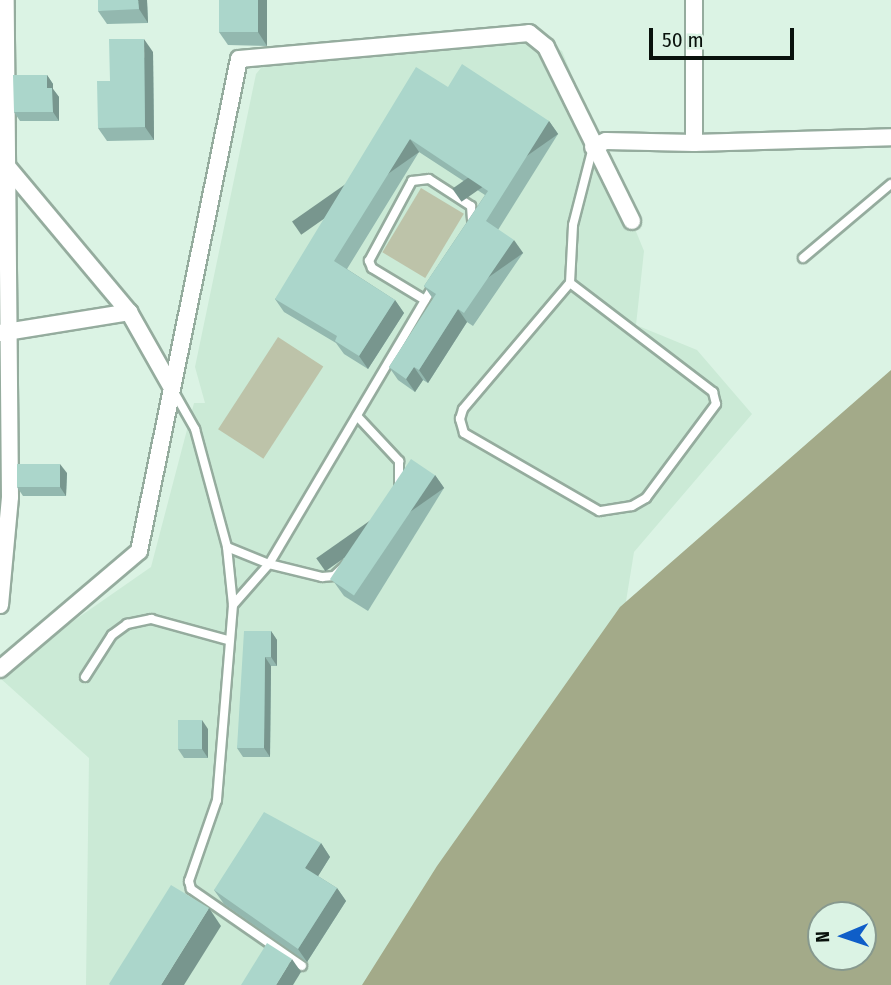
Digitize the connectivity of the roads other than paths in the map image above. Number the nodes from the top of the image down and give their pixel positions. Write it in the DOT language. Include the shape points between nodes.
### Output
graph roads {
  1 [pos="6,0"];
  2 [pos="694,0"];
  3 [pos="891,137"];
  4 [pos="694,143"];
  5 [pos="593,148"];
  6 [pos="5,165"];
  7 [pos="891,184"];
  8 [pos="632,221"];
  9 [pos="466,231"];
  10 [pos="803,258"];
  11 [pos="439,277"];
  12 [pos="570,283"];
  13 [pos="425,300"];
  14 [pos="129,312"];
  15 [pos="4,333"];
  16 [pos="172,388"];
  17 [pos="356,416"];
  18 [pos="5,497"];
  19 [pos="391,498"];
  20 [pos="227,547"];
  21 [pos="355,551"];
  22 [pos="269,564"];
  23 [pos="233,605"];
  24 [pos="0,606"];
  25 [pos="227,640"];
  26 [pos="0,669"];
  27 [pos="85,677"];
  28 [pos="302,966"];
  1 -- 6 [label="street"];
  2 -- 4 [label="street"];
  3 -- 4 [label="street"];
  4 -- 5 [label="street" via="606,141"];
  5 -- 8 [label="street"];
  5 -- 12 [label="lane" via="573,225"];
  5 -- 16 [label="street" via="546,47 529,33 239,59"];
  6 -- 14 [label="street"];
  6 -- 15 [label="street"];
  7 -- 10 [label="lane"];
  9 -- 13 [label="lane" via="474,212 471,206 429,179 412,181 369,261 372,268"];
  11 -- 13 [label="lane"];
  12 -- 12 [label="lane" via="713,392 716,404 646,498 632,506 599,511 464,433 463,409"];
  13 -- 17 [label="lane"];
  14 -- 15 [label="street"];
  14 -- 16 [label="street"];
  15 -- 18 [label="street"];
  16 -- 20 [label="lane" via="195,429"];
  16 -- 26 [label="street" via="139,551"];
  17 -- 19 [label="lane" via="399,461 398,487"];
  17 -- 22 [label="lane"];
  18 -- 24 [label="street"];
  20 -- 22 [label="lane"];
  20 -- 23 [label="lane"];
  21 -- 22 [label="lane" via="334,576"];
  22 -- 23 [label="lane"];
  23 -- 25 [label="lane"];
  25 -- 27 [label="lane" via="151,619 127,624 112,635"];
  25 -- 28 [label="lane" via="217,800 189,881 191,888"];
}
